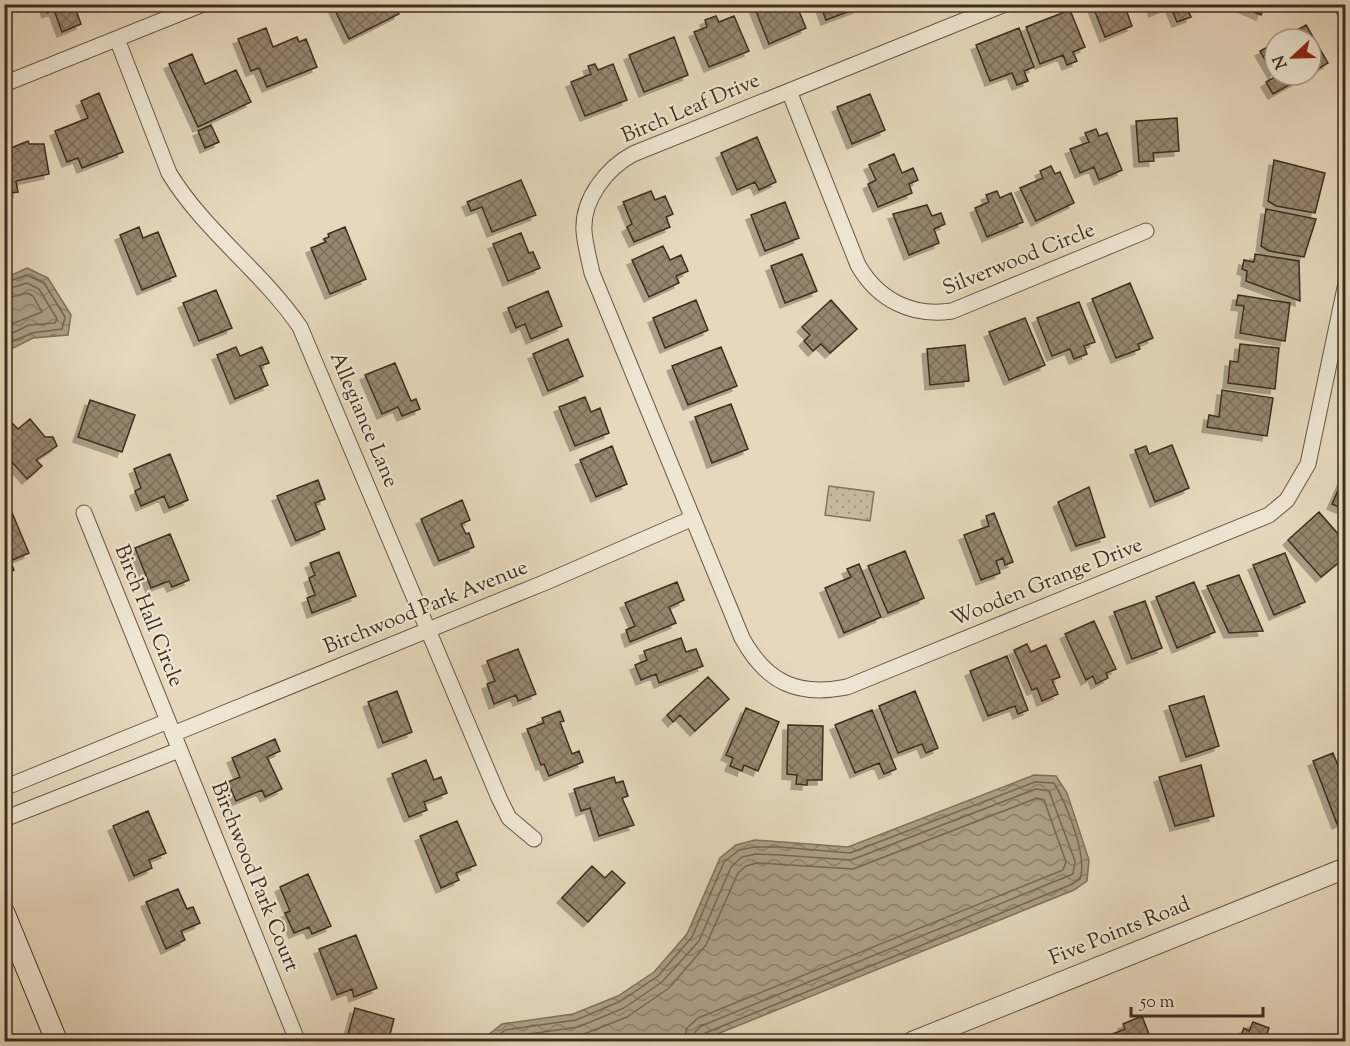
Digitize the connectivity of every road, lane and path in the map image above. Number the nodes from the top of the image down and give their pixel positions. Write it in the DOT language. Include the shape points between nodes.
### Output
graph roads {
  1 [pos="203,4"];
  2 [pos="1005,4"];
  3 [pos="1340,4"];
  4 [pos="1346,14"];
  5 [pos="117,39"];
  6 [pos="4,84"];
  7 [pos="789,91"];
  8 [pos="1146,231"];
  9 [pos="1346,283"];
  10 [pos="84,513"];
  11 [pos="693,518"];
  12 [pos="429,630"];
  13 [pos="171,728"];
  14 [pos="179,750"];
  15 [pos="4,788"];
  16 [pos="4,819"];
  17 [pos="534,839"];
  18 [pos="1346,868"];
  19 [pos="4,913"];
  20 [pos="295,1035"];
  21 [pos="57,1041"];
  22 [pos="912,1041"];
  1 -- 5 [label="street"];
  2 -- 7 [label="street, Birch Leaf Drive"];
  3 -- 4 [label="street"];
  5 -- 6 [label="street"];
  5 -- 12 [label="street, Allegiance Lane" via="175,184 300,327"];
  7 -- 8 [label="street, Silverwood Circle" via="858,265 875,288 906,308 936,314 952,311"];
  7 -- 11 [label="street, Birch Leaf Drive" via="624,159 603,180 586,213 584,229 592,273"];
  9 -- 11 [label="street, Wooden Grange Drive" via="1308,464 1287,500 1269,515 847,687 819,692 798,688 773,676 757,662 742,638"];
  10 -- 13 [label="street, Birch Hall Circle"];
  11 -- 12 [label="street, Birchwood Park Avenue"];
  12 -- 13 [label="street, Birchwood Park Avenue"];
  12 -- 17 [label="street, Allegiance Lane" via="509,818"];
  13 -- 14 [label="street, Birchwood Park Court"];
  13 -- 15 [label="street, Birchwood Park Avenue"];
  14 -- 16 [label="street"];
  14 -- 20 [label="street, Birchwood Park Court"];
  18 -- 22 [label="street, Five Points Road"];
  19 -- 21 [label="main road"];
}
